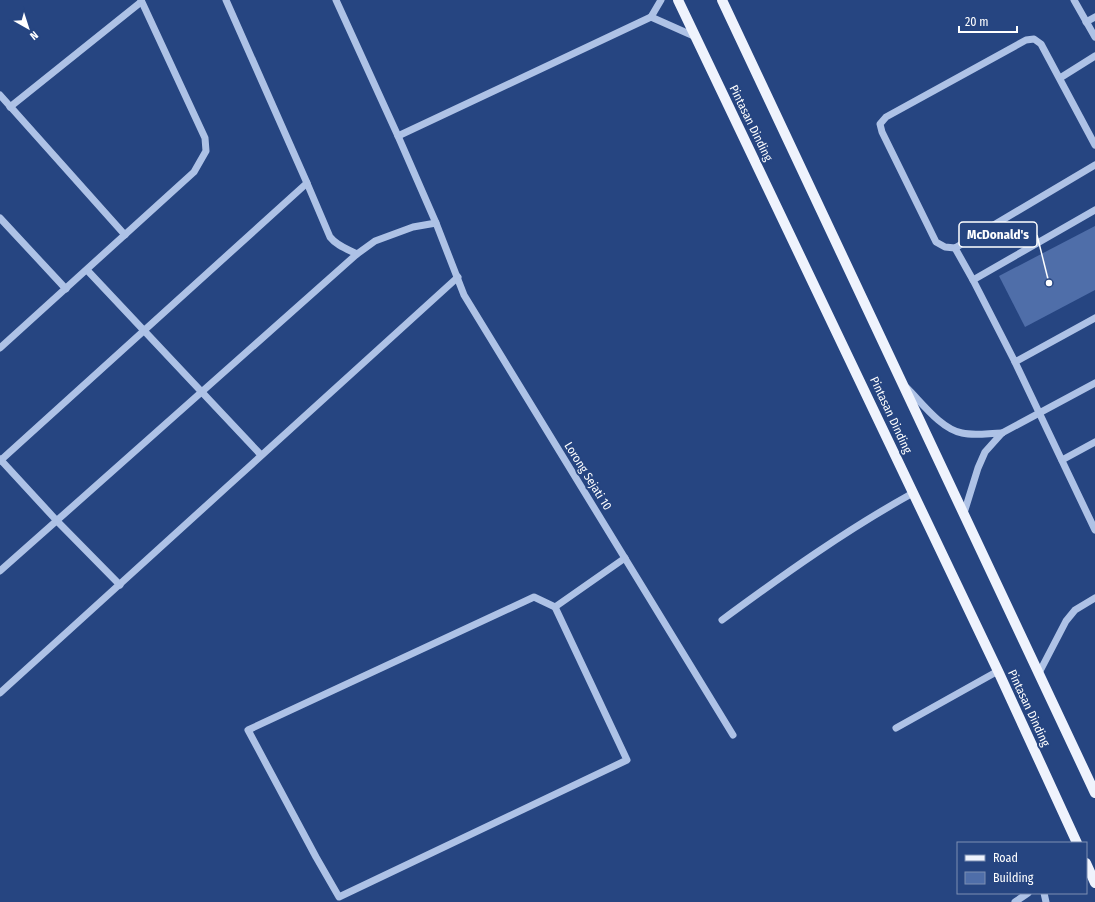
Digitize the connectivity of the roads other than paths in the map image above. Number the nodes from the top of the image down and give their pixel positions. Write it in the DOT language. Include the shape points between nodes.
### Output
graph roads {
  1 [pos="226,0"];
  2 [pos="336,0"];
  3 [pos="660,0"];
  4 [pos="678,0"];
  5 [pos="722,0"];
  6 [pos="1074,0"];
  7 [pos="141,1"];
  8 [pos="651,17"];
  9 [pos="1095,17"];
  10 [pos="1086,22"];
  11 [pos="696,37"];
  12 [pos="1095,37"];
  13 [pos="1095,56"];
  14 [pos="1060,78"];
  15 [pos="0,95"];
  16 [pos="10,107"];
  17 [pos="398,136"];
  18 [pos="1095,145"];
  19 [pos="1095,165"];
  20 [pos="307,183"];
  21 [pos="1095,210"];
  22 [pos="0,218"];
  23 [pos="436,222"];
  24 [pos="125,235"];
  25 [pos="955,248"];
  26 [pos="357,254"];
  27 [pos="87,270"];
  28 [pos="458,277"];
  29 [pos="973,280"];
  30 [pos="66,289"];
  31 [pos="1095,318"];
  32 [pos="144,331"];
  33 [pos="1,345"];
  34 [pos="1015,362"];
  35 [pos="1095,383"];
  36 [pos="902,384"];
  37 [pos="202,392"];
  38 [pos="1039,412"];
  39 [pos="1002,433"];
  40 [pos="1095,442"];
  41 [pos="261,455"];
  42 [pos="0,460"];
  43 [pos="1062,460"];
  44 [pos="913,493"];
  45 [pos="964,514"];
  46 [pos="57,521"];
  47 [pos="1095,530"];
  48 [pos="625,558"];
  49 [pos="0,571"];
  50 [pos="120,585"];
  51 [pos="1095,598"];
  52 [pos="555,607"];
  53 [pos="722,620"];
  54 [pos="998,672"];
  55 [pos="1039,673"];
  56 [pos="0,693"];
  57 [pos="896,728"];
  58 [pos="733,735"];
  59 [pos="1095,793"];
  60 [pos="1077,842"];
  61 [pos="1087,865"];
  62 [pos="1095,883"];
  63 [pos="1027,894"];
  64 [pos="1015,902"];
  1 -- 20 [label="street"];
  2 -- 17 [label="street, Lorong Sejati 10"];
  3 -- 8 [label="street"];
  4 -- 11 [label="main road, Pintasan Dinding"];
  5 -- 36 [label="main road, Pintasan Dinding"];
  6 -- 10 [label="street"];
  7 -- 16 [label="street"];
  7 -- 24 [label="street" via="205,138 206,151 194,172"];
  8 -- 11 [label="street"];
  8 -- 17 [label="street"];
  9 -- 10 [label="street"];
  10 -- 12 [label="street"];
  11 -- 44 [label="main road, Pintasan Dinding"];
  13 -- 14 [label="street"];
  14 -- 18 [label="street"];
  14 -- 25 [label="street" via="1041,44 1034,39 1026,40 886,118 880,124 936,242 945,247"];
  15 -- 16 [label="street"];
  16 -- 24 [label="street"];
  17 -- 23 [label="street, Lorong Sejati 10"];
  19 -- 25 [label="street"];
  20 -- 26 [label="street" via="330,237 334,242"];
  20 -- 32 [label="street"];
  21 -- 29 [label="street"];
  22 -- 30 [label="street"];
  23 -- 26 [label="street" via="413,227 375,241"];
  23 -- 28 [label="street, Lorong Sejati 10"];
  24 -- 27 [label="street"];
  25 -- 29 [label="street"];
  26 -- 37 [label="street"];
  27 -- 30 [label="street"];
  27 -- 32 [label="street"];
  28 -- 41 [label="street"];
  28 -- 48 [label="street, Lorong Sejati 10" via="464,295"];
  29 -- 34 [label="street"];
  30 -- 33 [label="street"];
  31 -- 34 [label="street"];
  32 -- 37 [label="street"];
  32 -- 42 [label="street"];
  34 -- 38 [label="street"];
  35 -- 38 [label="street"];
  36 -- 39 [label="street" via="941,423 960,433"];
  36 -- 45 [label="main road, Pintasan Dinding"];
  37 -- 41 [label="street"];
  37 -- 46 [label="street"];
  38 -- 39 [label="street"];
  38 -- 43 [label="street"];
  39 -- 45 [label="street" via="985,452"];
  40 -- 43 [label="street"];
  41 -- 50 [label="street"];
  42 -- 46 [label="street"];
  43 -- 47 [label="street"];
  44 -- 53 [label="street" via="801,562"];
  44 -- 54 [label="main road, Pintasan Dinding"];
  45 -- 55 [label="main road, Pintasan Dinding"];
  46 -- 49 [label="street"];
  46 -- 50 [label="street"];
  48 -- 52 [label="street"];
  48 -- 58 [label="street, Lorong Sejati 10"];
  50 -- 56 [label="street"];
  51 -- 55 [label="street" via="1075,610 1066,621"];
  52 -- 52 [label="street" via="627,760 339,897 248,730 534,597"];
  54 -- 57 [label="street"];
  54 -- 60 [label="main road, Pintasan Dinding"];
  55 -- 59 [label="main road, Pintasan Dinding"];
  61 -- 62 [label="main road"];
  63 -- 64 [label="street"];
}
